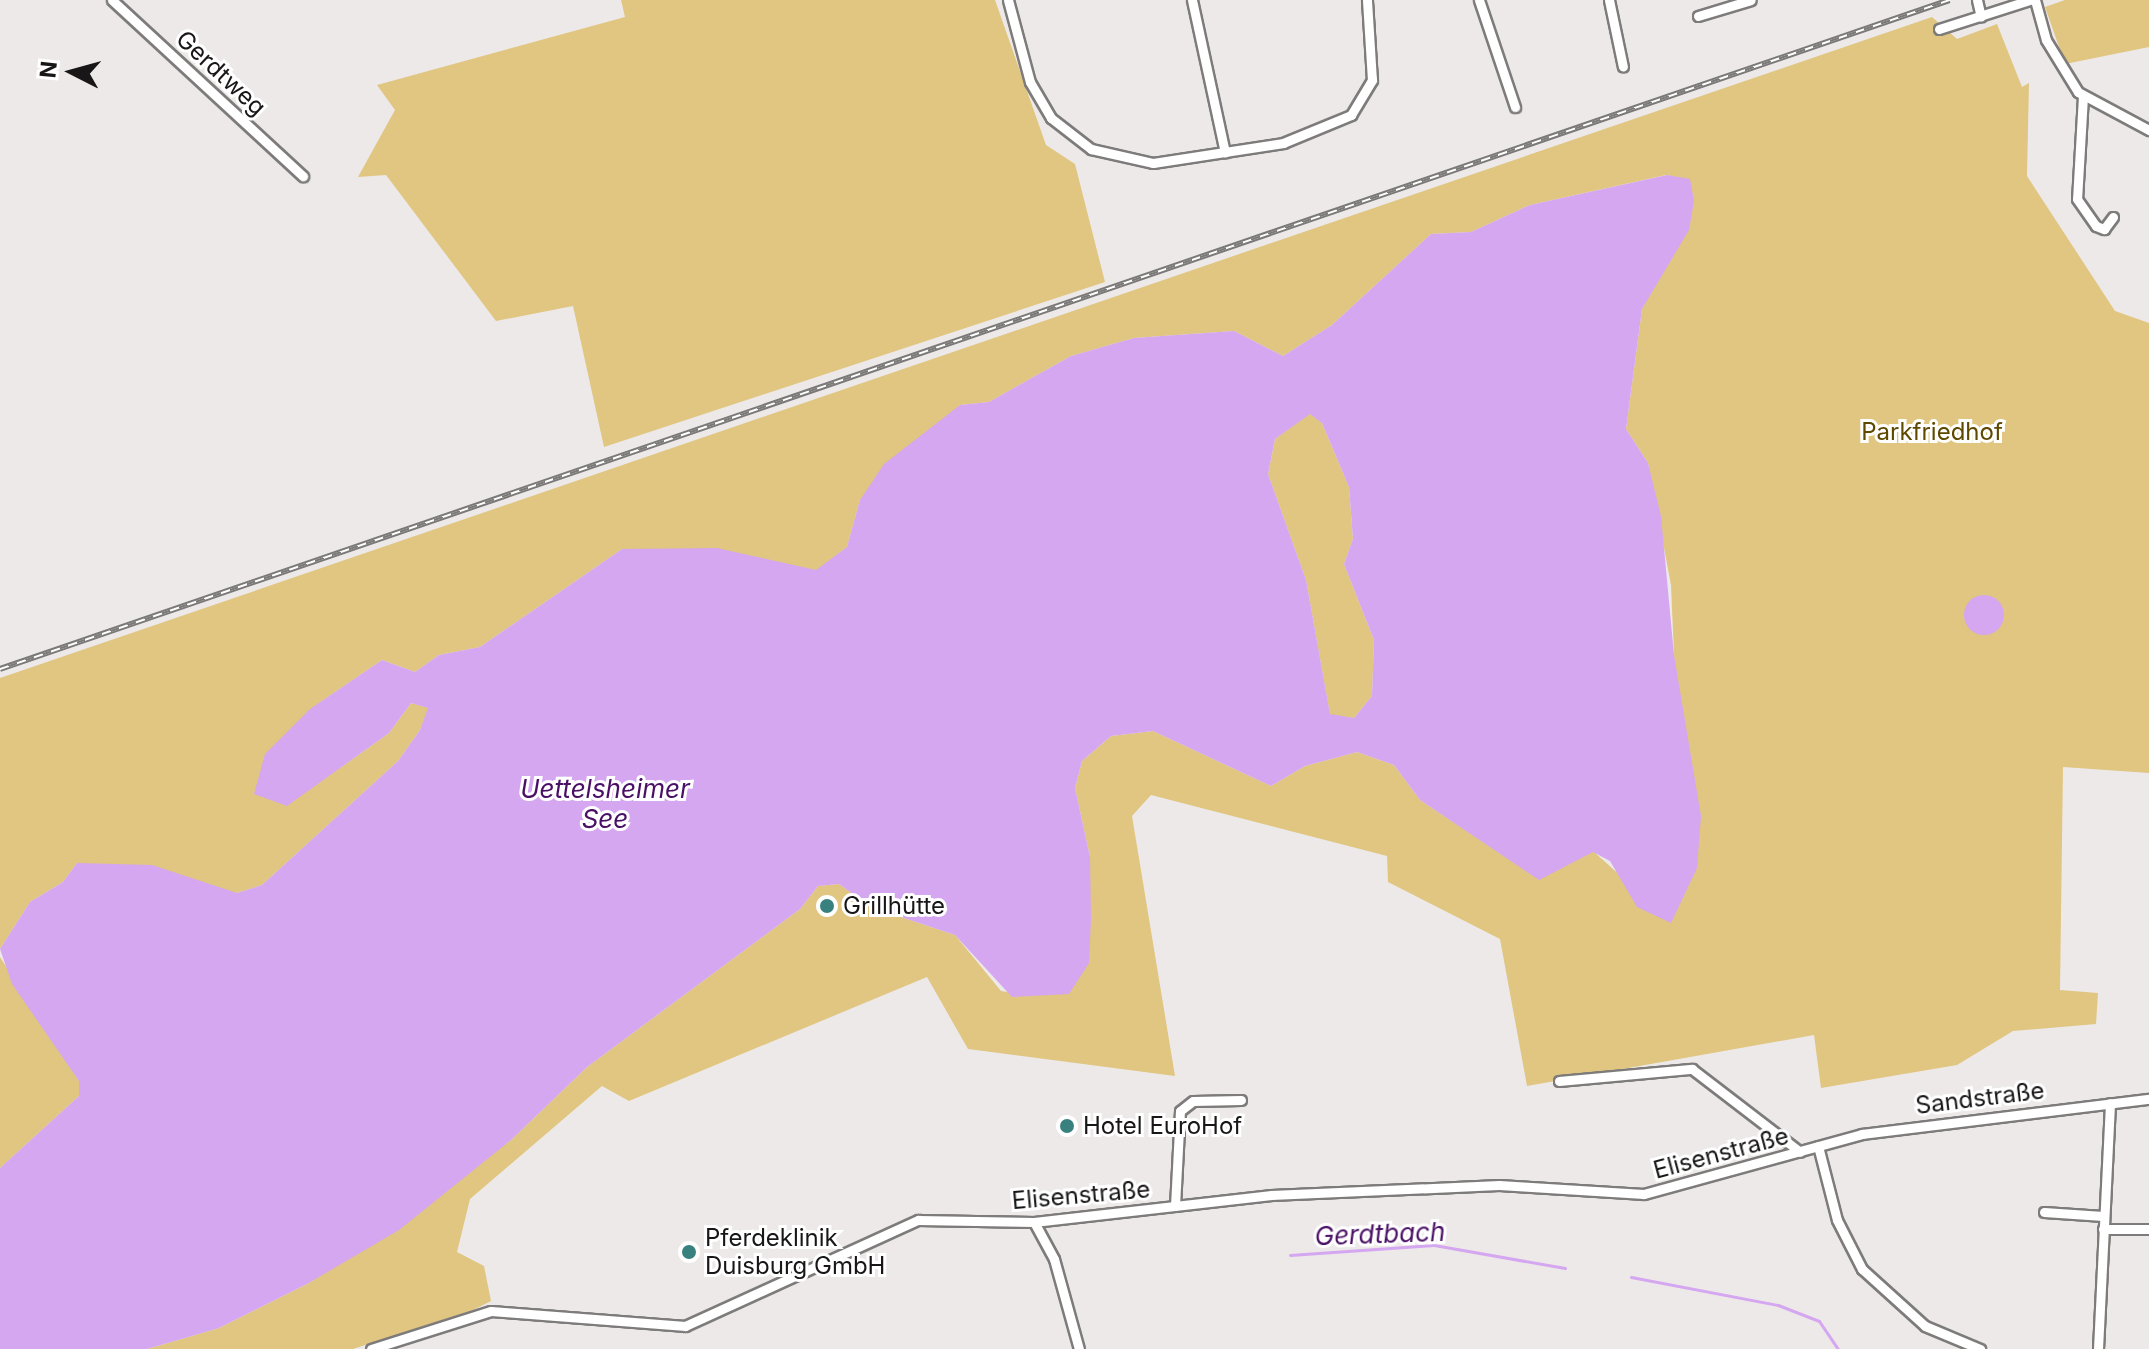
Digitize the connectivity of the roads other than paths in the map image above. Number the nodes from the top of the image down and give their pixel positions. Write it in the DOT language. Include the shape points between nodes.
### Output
graph roads {
  1 [pos="112,0"];
  2 [pos="1008,0"];
  3 [pos="1192,0"];
  4 [pos="1367,0"];
  5 [pos="1479,0"];
  6 [pos="1609,0"];
  7 [pos="1977,0"];
  8 [pos="2033,0"];
  9 [pos="1745,1"];
  10 [pos="1698,16"];
  11 [pos="1981,17"];
  12 [pos="1939,29"];
  13 [pos="1623,67"];
  14 [pos="2083,96"];
  15 [pos="1515,107"];
  16 [pos="2149,130"];
  17 [pos="1225,152"];
  18 [pos="303,176"];
  19 [pos="2113,217"];
  20 [pos="1559,1081"];
  21 [pos="2149,1099"];
  22 [pos="1241,1100"];
  23 [pos="2110,1103"];
  24 [pos="1818,1146"];
  25 [pos="1800,1152"];
  26 [pos="1175,1206"];
  27 [pos="2044,1212"];
  28 [pos="2103,1216"];
  29 [pos="1034,1222"];
  30 [pos="2103,1229"];
  31 [pos="2149,1229"];
  32 [pos="1954,1345"];
  33 [pos="371,1349"];
  34 [pos="1079,1349"];
  35 [pos="1980,1349"];
  36 [pos="2098,1349"];
  1 -- 18 [label="street, Gerdtweg"];
  2 -- 17 [label="street" via="1030,82 1070,135 1128,161"];
  3 -- 17 [label="street"];
  4 -- 17 [label="street" via="1373,70 1361,106 1313,135"];
  5 -- 15 [label="street"];
  6 -- 13 [label="street"];
  7 -- 11 [label="street"];
  8 -- 11 [label="street"];
  8 -- 14 [label="street" via="2046,40"];
  9 -- 10 [label="street"];
  11 -- 12 [label="street"];
  14 -- 16 [label="street"];
  14 -- 19 [label="street" via="2077,199 2096,226 2104,229"];
  20 -- 25 [label="street" via="1692,1069"];
  21 -- 23 [label="street, Sandstraße"];
  22 -- 26 [label="street" via="1193,1101 1180,1111"];
  23 -- 24 [label="street, Sandstraße" via="1887,1129"];
  23 -- 28 [label="street"];
  24 -- 25 [label="street, Elisenstraße"];
  24 -- 32 [label="street" via="1837,1220 1862,1269 1901,1308"];
  25 -- 26 [label="street, Elisenstraße" via="1644,1194 1499,1185"];
  26 -- 29 [label="street, Elisenstraße"];
  27 -- 28 [label="street"];
  28 -- 30 [label="street"];
  29 -- 33 [label="street, Elisenstraße" via="908,1222 685,1326 491,1311"];
  29 -- 34 [label="street" via="1054,1259"];
  30 -- 31 [label="street"];
  30 -- 36 [label="street"];
  32 -- 35 [label="street"];
}
